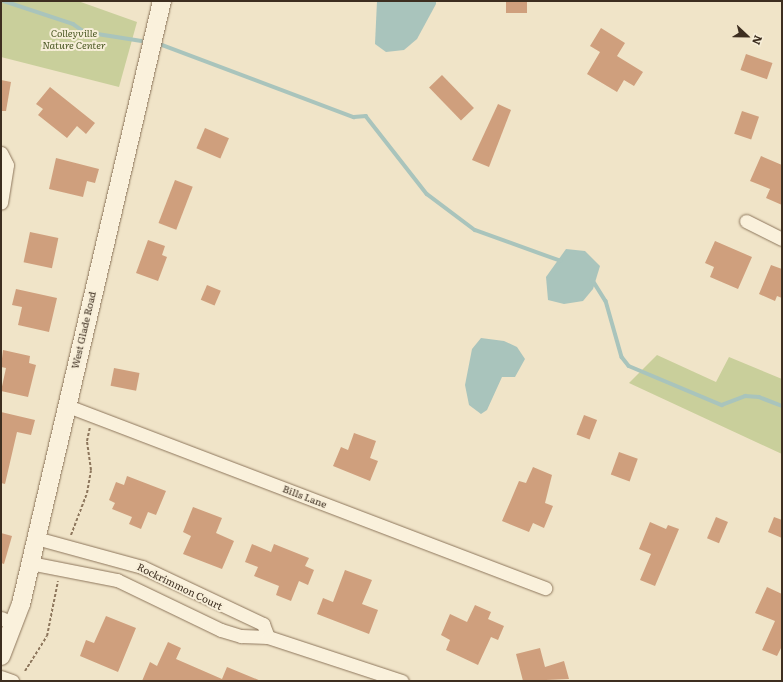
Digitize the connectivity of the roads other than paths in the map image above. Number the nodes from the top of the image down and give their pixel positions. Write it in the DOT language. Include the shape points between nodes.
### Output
graph roads {
  1 [pos="162,1"];
  2 [pos="1,153"];
  3 [pos="1,203"];
  4 [pos="746,221"];
  5 [pos="782,240"];
  6 [pos="65,405"];
  7 [pos="36,538"];
  8 [pos="100,554"];
  9 [pos="30,563"];
  10 [pos="147,569"];
  11 [pos="95,575"];
  12 [pos="545,588"];
  13 [pos="138,590"];
  14 [pos="194,591"];
  15 [pos="184,612"];
  16 [pos="7,621"];
  17 [pos="268,637"];
  18 [pos="2,651"];
  19 [pos="1,677"];
  20 [pos="12,681"];
  21 [pos="402,681"];
  1 -- 6 [label="main road, West Glade Road"];
  2 -- 3 [label="street" via="7,165"];
  4 -- 5 [label="street"];
  6 -- 7 [label="main road, West Glade Road"];
  6 -- 12 [label="street, Bills Lane"];
  7 -- 8 [label="street, Rockrimmon Court"];
  7 -- 9 [label="main road, West Glade Road"];
  8 -- 10 [label="street, Rockrimmon Court"];
  8 -- 11 [label="street"];
  9 -- 11 [label="street"];
  9 -- 16 [label="main road, West Glade Road"];
  10 -- 13 [label="street"];
  10 -- 14 [label="street, Rockrimmon Court"];
  11 -- 13 [label="street"];
  13 -- 15 [label="street"];
  14 -- 15 [label="street"];
  14 -- 17 [label="street, Rockrimmon Court" via="263,624"];
  15 -- 17 [label="street" via="241,636"];
  16 -- 18 [label="main road, West Glade Road"];
  17 -- 21 [label="street"];
  19 -- 20 [label="street"];
}
